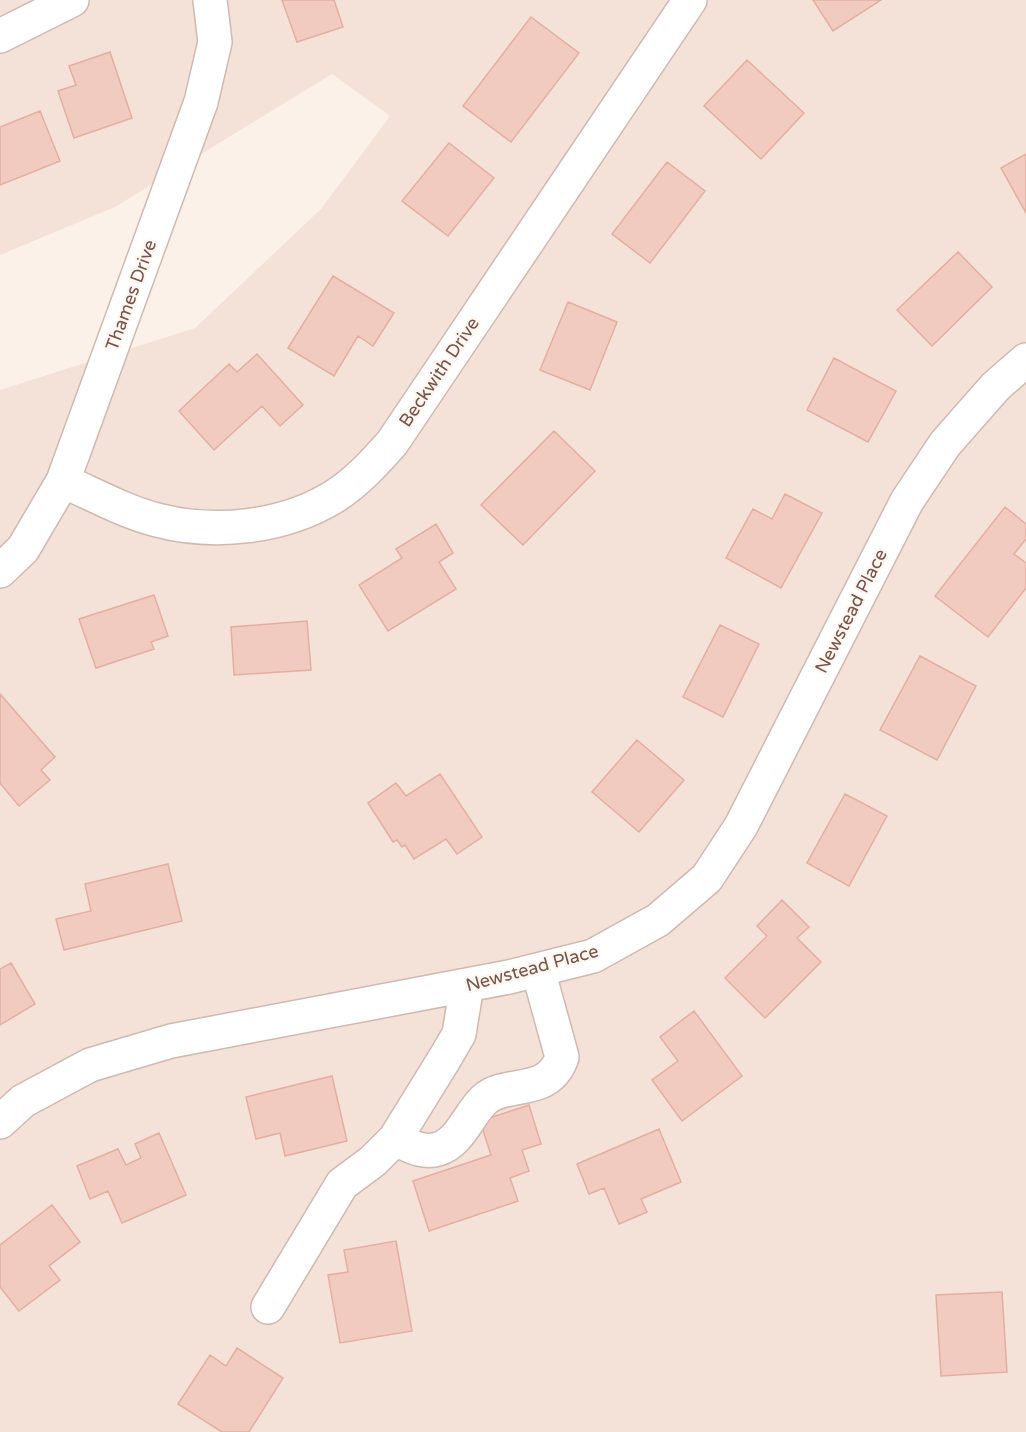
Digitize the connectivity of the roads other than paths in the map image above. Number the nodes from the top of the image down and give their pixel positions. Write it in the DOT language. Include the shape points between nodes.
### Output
graph roads {
  1 [pos="72,0"];
  2 [pos="210,0"];
  3 [pos="690,0"];
  4 [pos="0,36"];
  5 [pos="1026,360"];
  6 [pos="63,481"];
  7 [pos="0,571"];
  8 [pos="538,970"];
  9 [pos="467,985"];
  10 [pos="0,1122"];
  11 [pos="395,1139"];
  12 [pos="268,1307"];
  1 -- 4 [label="street"];
  2 -- 6 [label="street, Thames Drive" via="215,42 201,102"];
  3 -- 6 [label="street, Beckwith Drive" via="392,443 368,470 335,496 298,514 249,525 205,528 155,520"];
  5 -- 8 [label="street, Newstead Place" via="996,386 945,444 907,501 741,826 707,878 658,920 593,956"];
  6 -- 7 [label="street, Thames Drive" via="23,549"];
  8 -- 9 [label="street, Newstead Place"];
  8 -- 11 [label="street" via="562,1057 558,1068 527,1087 485,1099 441,1148 419,1150"];
  9 -- 10 [label="street, Newstead Place" via="171,1041 90,1065 23,1101"];
  9 -- 11 [label="street" via="459,1034"];
  11 -- 12 [label="street" via="342,1184"];
}
